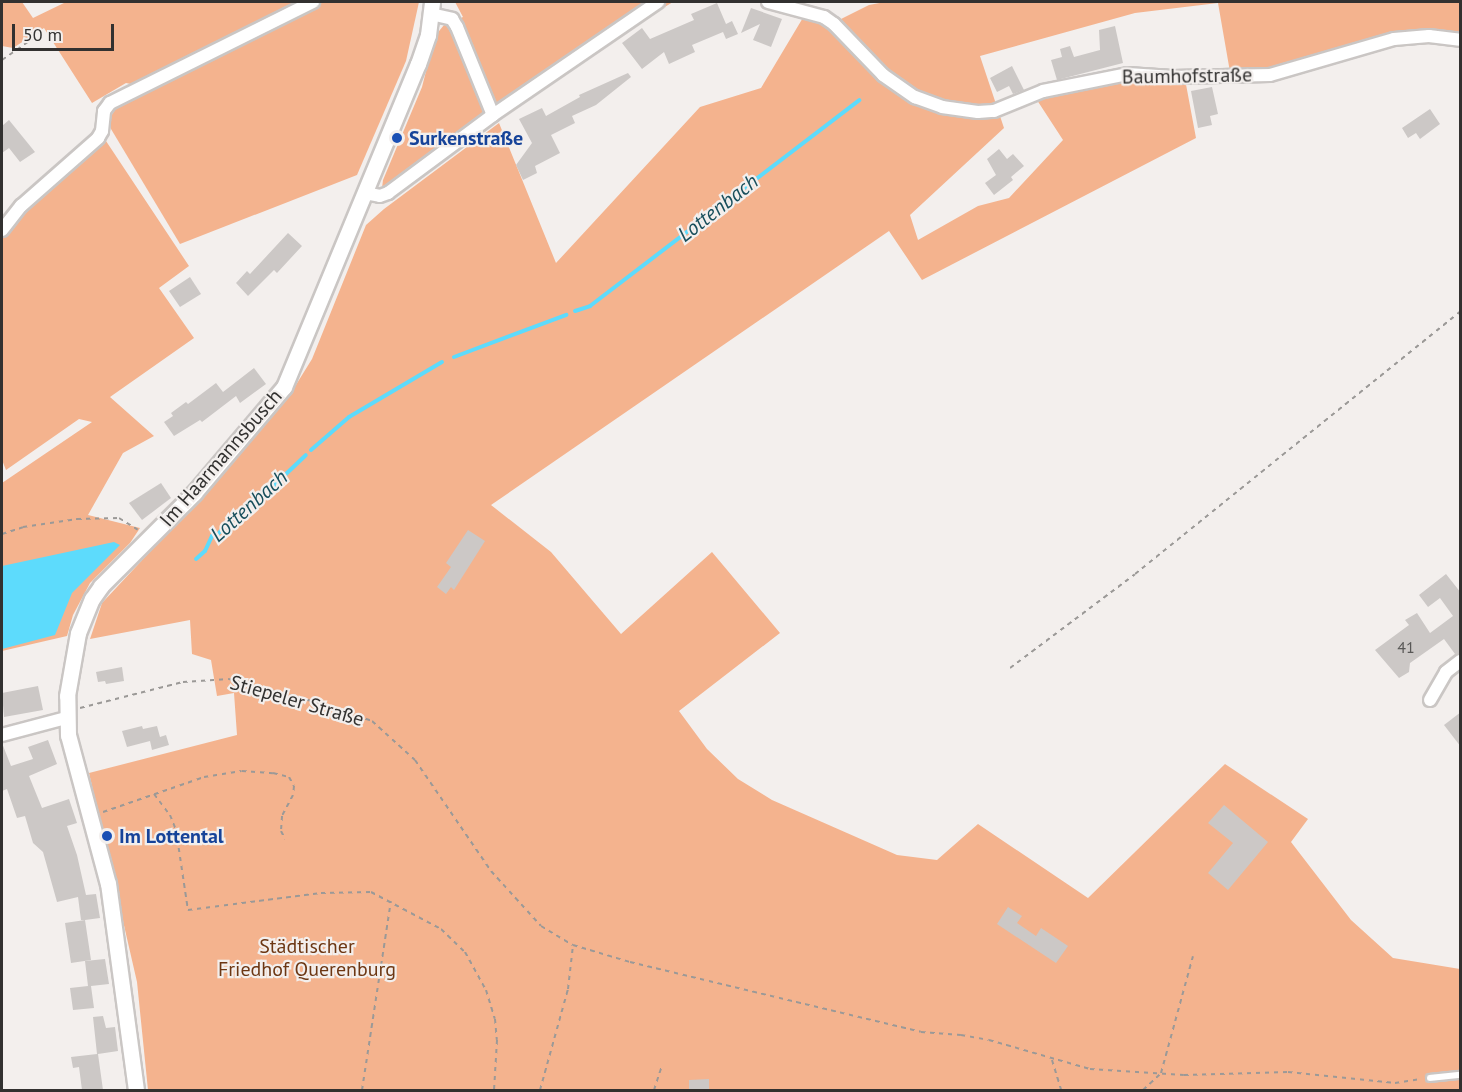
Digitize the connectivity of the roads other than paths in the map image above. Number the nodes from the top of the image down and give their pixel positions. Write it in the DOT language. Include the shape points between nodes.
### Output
graph roads {
  1 [pos="313,2"];
  2 [pos="658,2"];
  3 [pos="768,2"];
  4 [pos="432,8"];
  5 [pos="1461,40"];
  6 [pos="493,115"];
  7 [pos="365,193"];
  8 [pos="2,230"];
  9 [pos="1461,661"];
  10 [pos="1430,700"];
  11 [pos="66,718"];
  12 [pos="2,735"];
  13 [pos="1461,1075"];
  14 [pos="1430,1077"];
  15 [pos="136,1090"];
  1 -- 8 [label="street" via="110,103 104,111 98,138 21,206"];
  2 -- 6 [label="street"];
  3 -- 5 [label="street, Baumhofstraße" via="824,17 883,75 915,97 969,111 994,111 1043,90 1128,74 1270,75 1394,39 1429,36"];
  4 -- 6 [label="street" via="452,19 457,27"];
  4 -- 7 [label="street" via="418,64"];
  6 -- 7 [label="street" via="388,193"];
  7 -- 11 [label="street, Im Haarmannsbusch" via="284,387 194,493 112,574 88,608 73,653"];
  9 -- 10 [label="street" via="1446,672"];
  11 -- 12 [label="street"];
  11 -- 15 [label="street" via="108,884"];
  13 -- 14 [label="lane"];
}
